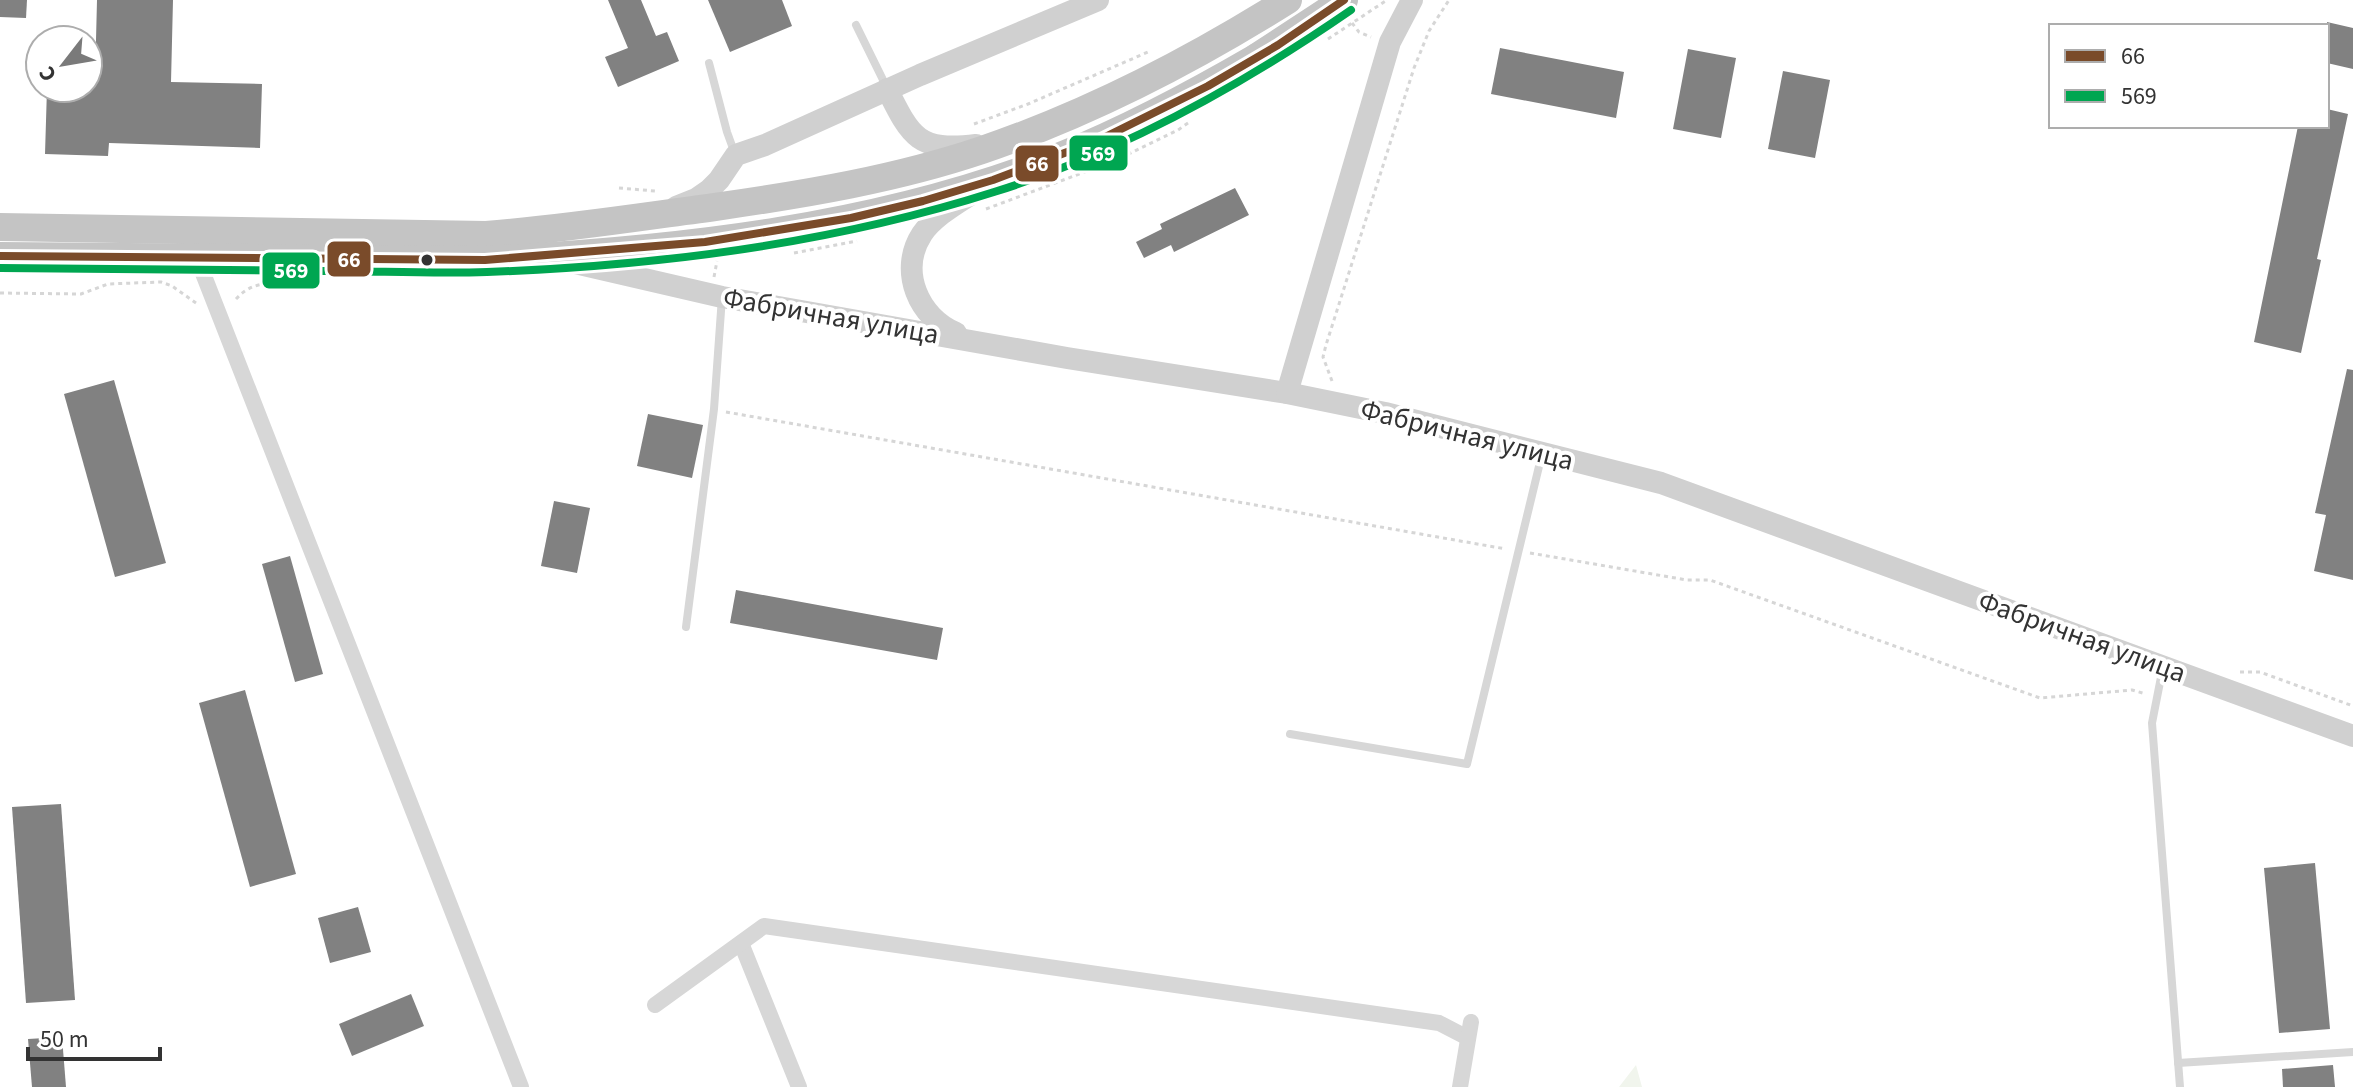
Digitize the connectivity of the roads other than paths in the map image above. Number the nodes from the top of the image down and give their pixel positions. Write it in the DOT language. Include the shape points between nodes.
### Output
graph roads {
  1 [pos="1098,0"];
  2 [pos="1288,0"];
  3 [pos="1344,0"];
  4 [pos="1412,0"];
  5 [pos="856,25"];
  6 [pos="709,63"];
  7 [pos="887,89"];
  8 [pos="1003,142"];
  9 [pos="736,155"];
  10 [pos="996,178"];
  11 [pos="652,216"];
  12 [pos="0,227"];
  13 [pos="0,256"];
  14 [pos="548,257"];
  15 [pos="197,258"];
  16 [pos="717,290"];
  17 [pos="975,342"];
  18 [pos="1287,393"];
  19 [pos="1543,453"];
  20 [pos="686,627"];
  21 [pos="2163,667"];
  22 [pos="1290,734"];
  23 [pos="2353,736"];
  24 [pos="741,943"];
  25 [pos="655,1005"];
  26 [pos="2353,1052"];
  27 [pos="2178,1063"];
  28 [pos="521,1087"];
  29 [pos="799,1087"];
  30 [pos="1460,1087"];
  31 [pos="2180,1087"];
  1 -- 7 [label="street"];
  2 -- 8 [label="highway" via="1137,86"];
  3 -- 10 [label="highway, bridge" via="1257,57 1152,114 1063,155"];
  4 -- 18 [label="street" via="1390,42"];
  5 -- 7 [label="lane"];
  6 -- 9 [label="lane"];
  7 -- 8 [label="street" via="909,130 927,144 966,147"];
  7 -- 9 [label="street"];
  8 -- 11 [label="highway" via="839,187"];
  9 -- 11 [label="street" via="709,190"];
  10 -- 14 [label="highway" via="912,203 780,231"];
  10 -- 17 [label="street" via="922,234 912,268 916,293 931,318"];
  11 -- 12 [label="highway" via="486,235"];
  13 -- 15 [label="highway"];
  14 -- 15 [label="highway"];
  14 -- 16 [label="street, Фабричная улица"];
  15 -- 28 [label="street"];
  16 -- 17 [label="street, Фабричная улица"];
  16 -- 20 [label="lane" via="714,409"];
  17 -- 18 [label="street, Фабричная улица"];
  18 -- 19 [label="street, Фабричная улица"];
  19 -- 21 [label="street, Фабричная улица" via="1661,483"];
  19 -- 22 [label="lane" via="1467,764"];
  21 -- 23 [label="street, Фабричная улица"];
  21 -- 27 [label="lane" via="2152,723"];
  24 -- 25 [label="street"];
  24 -- 29 [label="street"];
  24 -- 30 [label="street" via="764,926 1439,1023 1470,1030"];
  26 -- 27 [label="lane"];
  27 -- 31 [label="lane"];
}
